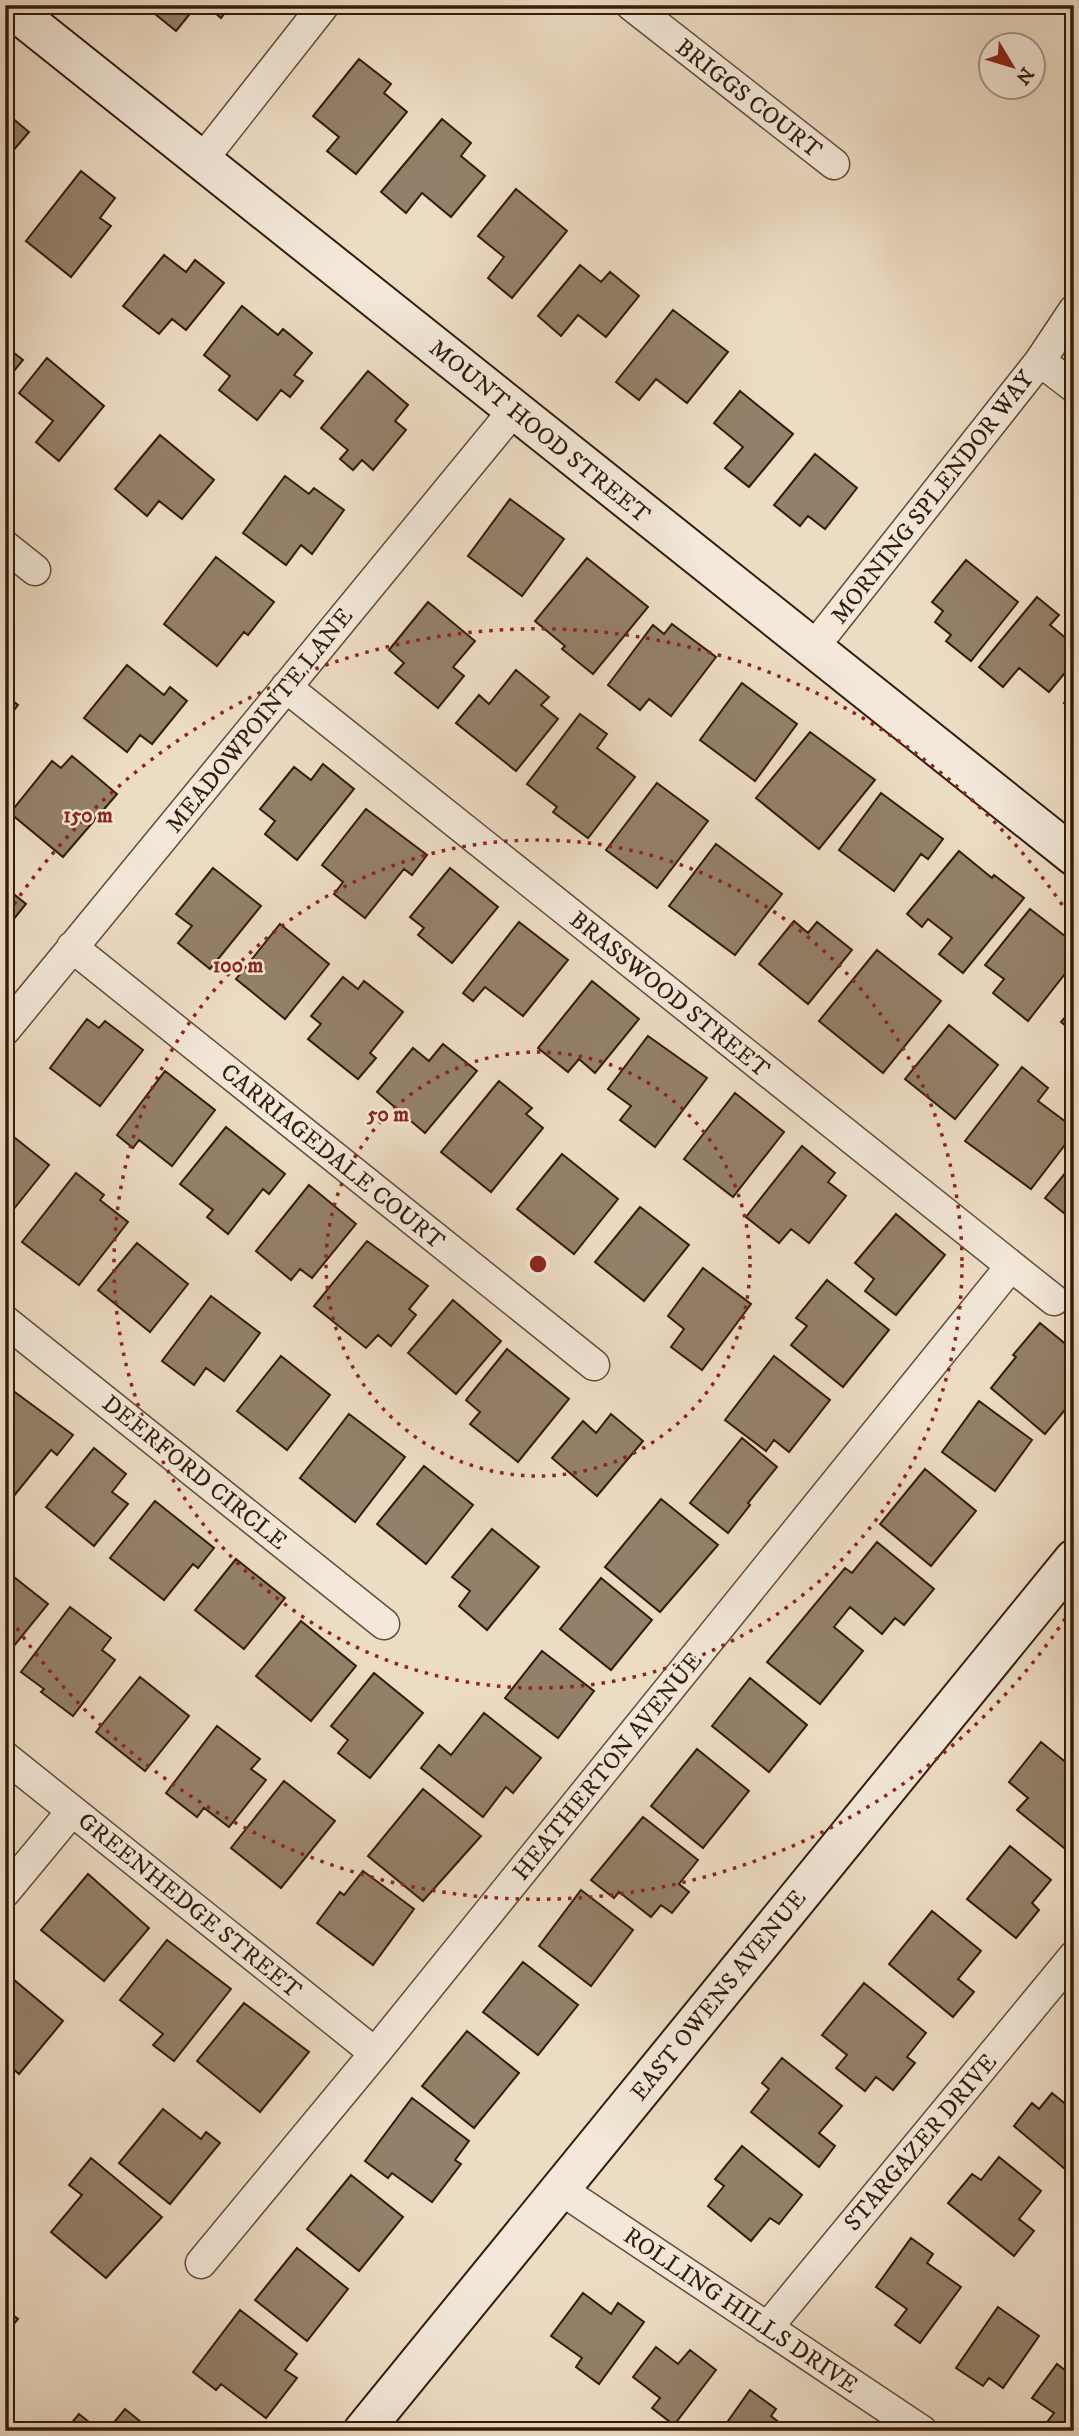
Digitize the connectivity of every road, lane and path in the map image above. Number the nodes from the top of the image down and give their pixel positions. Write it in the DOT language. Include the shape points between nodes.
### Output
graph roads {
  1 [pos="7,5"];
  2 [pos="324,5"];
  3 [pos="631,5"];
  4 [pos="202,160"];
  5 [pos="834,164"];
  6 [pos="1074,310"];
  7 [pos="1040,361"];
  8 [pos="1074,387"];
  9 [pos="514,410"];
  10 [pos="5,546"];
  11 [pos="35,570"];
  12 [pos="813,648"];
  13 [pos="286,687"];
  14 [pos="1074,856"];
  15 [pos="72,947"];
  16 [pos="5,1030"];
  17 [pos="1011,1266"];
  18 [pos="1054,1300"];
  19 [pos="5,1321"];
  20 [pos="594,1365"];
  21 [pos="1074,1559"];
  22 [pos="384,1623"];
  23 [pos="5,1757"];
  24 [pos="72,1811"];
  25 [pos="5,1892"];
  26 [pos="1074,1956"];
  27 [pos="375,2053"];
  28 [pos="559,2189"];
  29 [pos="201,2263"];
  30 [pos="767,2328"];
  31 [pos="363,2431"];
  32 [pos="922,2431"];
  1 -- 4 [label="street, MOUNT HOOD STREET"];
  2 -- 4 [label="street"];
  3 -- 5 [label="street, BRIGGS COURT"];
  4 -- 9 [label="street, MOUNT HOOD STREET"];
  6 -- 7 [label="street, MORNING SPLENDOR WAY"];
  7 -- 8 [label="street"];
  7 -- 12 [label="street, MORNING SPLENDOR WAY"];
  9 -- 12 [label="street, MOUNT HOOD STREET"];
  9 -- 13 [label="street, MEADOWPOINTE LANE"];
  10 -- 11 [label="street"];
  12 -- 14 [label="street, MOUNT HOOD STREET"];
  13 -- 15 [label="street, MEADOWPOINTE LANE"];
  13 -- 17 [label="street, BRASSWOOD STREET"];
  15 -- 16 [label="street, MEADOWPOINTE LANE"];
  15 -- 20 [label="street, CARRIAGEDALE COURT"];
  17 -- 18 [label="street, BRASSWOOD STREET"];
  17 -- 27 [label="street, HEATHERTON AVENUE"];
  19 -- 22 [label="street, DEERFORD CIRCLE"];
  21 -- 28 [label="street, EAST OWENS AVENUE"];
  23 -- 24 [label="street, GREENHEDGE STREET"];
  24 -- 25 [label="street"];
  24 -- 27 [label="street, GREENHEDGE STREET"];
  26 -- 30 [label="street, STARGAZER DRIVE"];
  27 -- 29 [label="street, HEATHERTON AVENUE"];
  28 -- 30 [label="street, ROLLING HILLS DRIVE"];
  28 -- 31 [label="street, EAST OWENS AVENUE"];
  30 -- 32 [label="street, ROLLING HILLS DRIVE"];
}
